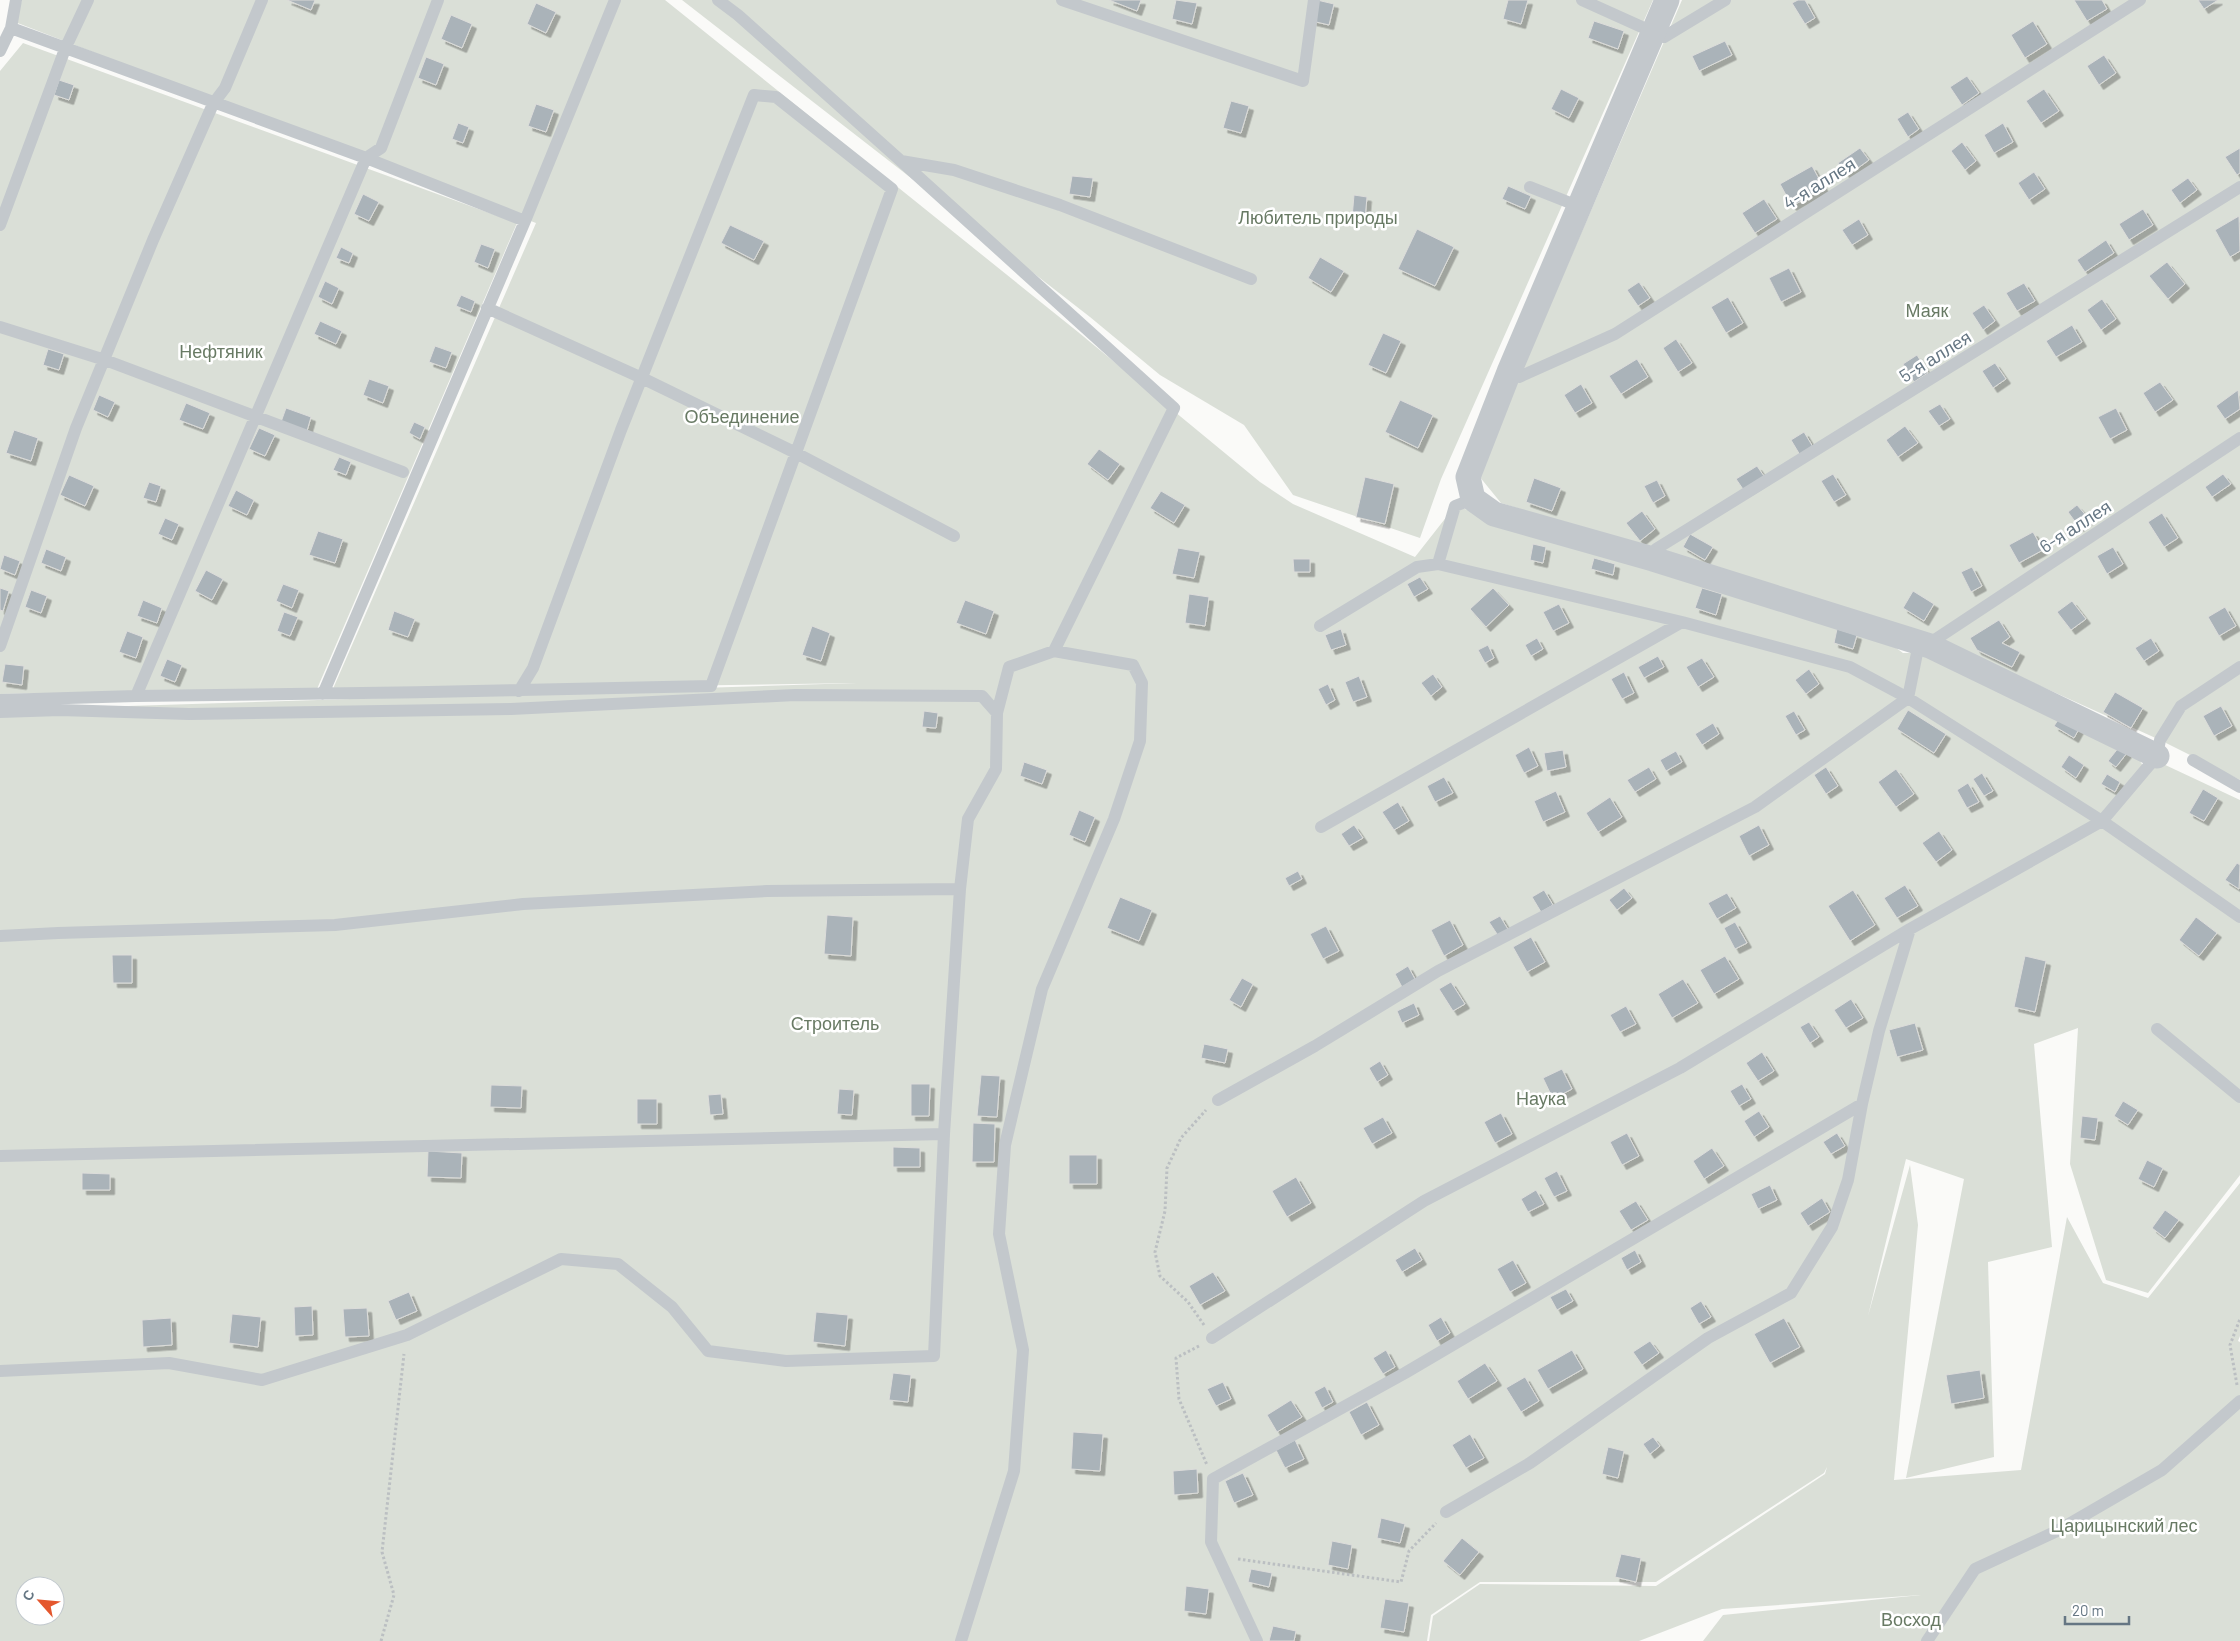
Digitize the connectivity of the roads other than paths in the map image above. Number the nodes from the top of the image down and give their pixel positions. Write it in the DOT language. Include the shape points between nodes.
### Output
graph roads {
  1 [pos="16,0"];
  2 [pos="88,0"];
  3 [pos="262,0"];
  4 [pos="438,0"];
  5 [pos="615,0"];
  6 [pos="718,0"];
  7 [pos="1062,0"];
  8 [pos="1314,0"];
  9 [pos="1582,0"];
  10 [pos="1667,0"];
  11 [pos="1725,0"];
  12 [pos="2140,0"];
  13 [pos="10,28"];
  14 [pos="1653,30"];
  15 [pos="66,49"];
  16 [pos="0,51"];
  17 [pos="213,104"];
  18 [pos="366,158"];
  19 [pos="901,161"];
  20 [pos="1530,187"];
  21 [pos="2240,187"];
  22 [pos="1578,206"];
  23 [pos="525,221"];
  24 [pos="0,225"];
  25 [pos="1251,279"];
  26 [pos="487,308"];
  27 [pos="0,327"];
  28 [pos="105,360"];
  29 [pos="1509,372"];
  30 [pos="642,378"];
  31 [pos="254,417"];
  32 [pos="2240,438"];
  33 [pos="796,453"];
  34 [pos="403,472"];
  35 [pos="1473,499"];
  36 [pos="954,536"];
  37 [pos="1653,558"];
  38 [pos="1438,564"];
  39 [pos="1682,622"];
  40 [pos="1320,626"];
  41 [pos="1922,644"];
  42 [pos="0,646"];
  43 [pos="1054,651"];
  44 [pos="2240,667"];
  45 [pos="519,691"];
  46 [pos="323,694"];
  47 [pos="136,696"];
  48 [pos="1908,698"];
  49 [pos="0,700"];
  50 [pos="0,712"];
  51 [pos="997,713"];
  52 [pos="2157,756"];
  53 [pos="2193,760"];
  54 [pos="2240,787"];
  55 [pos="2102,821"];
  56 [pos="1321,827"];
  57 [pos="960,889"];
  58 [pos="2240,917"];
  59 [pos="1910,929"];
  60 [pos="0,936"];
  61 [pos="2157,1029"];
  62 [pos="2240,1097"];
  63 [pos="1218,1100"];
  64 [pos="1862,1104"];
  65 [pos="944,1134"];
  66 [pos="0,1156"];
  67 [pos="1212,1338"];
  68 [pos="0,1371"];
  69 [pos="2239,1401"];
  70 [pos="1446,1512"];
  71 [pos="962,1641"];
  72 [pos="1257,1641"];
  73 [pos="1927,1641"];
  1 -- 13 [label="lane"];
  2 -- 15 [label="lane"];
  3 -- 17 [label="lane" via="225,88"];
  4 -- 18 [label="lane" via="381,148"];
  5 -- 23 [label="lane"];
  6 -- 19 [label="lane"];
  7 -- 8 [label="lane" via="1303,81"];
  9 -- 14 [label="lane"];
  10 -- 14 [label="street"];
  11 -- 14 [label="lane" via="1664,37"];
  12 -- 29 [label="lane, 4-я аллея" via="1615,334 1519,377"];
  13 -- 15 [label="lane"];
  13 -- 16 [label="lane"];
  14 -- 22 [label="street"];
  15 -- 17 [label="lane"];
  15 -- 24 [label="lane"];
  17 -- 18 [label="lane"];
  17 -- 28 [label="lane"];
  18 -- 23 [label="lane"];
  18 -- 31 [label="lane"];
  19 -- 25 [label="lane" via="954,170 1033,196"];
  19 -- 43 [label="lane" via="1174,408"];
  20 -- 22 [label="lane"];
  21 -- 37 [label="lane, 5-я аллея" via="1656,549"];
  22 -- 29 [label="street"];
  23 -- 26 [label="lane"];
  26 -- 30 [label="lane"];
  26 -- 46 [label="lane"];
  27 -- 28 [label="lane"];
  28 -- 31 [label="lane"];
  28 -- 42 [label="lane" via="76,428"];
  29 -- 35 [label="street" via="1468,477"];
  30 -- 33 [label="lane"];
  30 -- 33 [label="lane" via="754,95 776,97 892,189"];
  30 -- 45 [label="lane" via="578,542 534,668"];
  31 -- 34 [label="lane"];
  31 -- 47 [label="lane"];
  32 -- 41 [label="lane, 6-я аллея" via="1936,639"];
  33 -- 36 [label="lane"];
  33 -- 45 [label="lane" via="711,686"];
  35 -- 37 [label="street" via="1494,514"];
  35 -- 38 [label="lane" via="1455,506"];
  37 -- 41 [label="street"];
  38 -- 39 [label="lane"];
  38 -- 40 [label="lane" via="1417,567"];
  39 -- 48 [label="lane" via="1850,667"];
  39 -- 56 [label="lane"];
  41 -- 48 [label="lane" via="1917,653"];
  41 -- 52 [label="street"];
  43 -- 51 [label="lane" via="1009,667"];
  43 -- 71 [label="lane" via="1133,665 1142,683 1140,741 1114,819 1042,989 1005,1145 998,1234 1023,1350 1014,1471"];
  44 -- 52 [label="lane" via="2181,706 2160,740"];
  45 -- 46 [label="lane"];
  46 -- 47 [label="lane"];
  47 -- 49 [label="lane"];
  48 -- 55 [label="lane"];
  48 -- 63 [label="lane" via="1755,807 1438,971"];
  50 -- 51 [label="lane" via="60,710 189,714 511,709 795,695 982,696"];
  51 -- 57 [label="lane" via="996,769 968,819"];
  52 -- 55 [label="lane"];
  53 -- 54 [label="lane"];
  55 -- 58 [label="lane"];
  55 -- 59 [label="lane"];
  57 -- 60 [label="lane" via="767,892 523,904 335,925"];
  57 -- 65 [label="lane"];
  59 -- 64 [label="lane"];
  59 -- 67 [label="lane" via="1680,1068 1424,1201"];
  61 -- 62 [label="lane"];
  64 -- 70 [label="lane" via="1848,1180 1832,1227 1790,1293 1708,1338 1530,1463"];
  64 -- 72 [label="lane" via="1406,1372 1213,1479 1211,1542"];
  65 -- 66 [label="lane"];
  65 -- 68 [label="lane" via="934,1356 786,1361 708,1351 672,1307 618,1264 561,1259 406,1335 262,1380 169,1363"];
  69 -- 73 [label="lane" via="2162,1470 2058,1531 1975,1569"];
}
